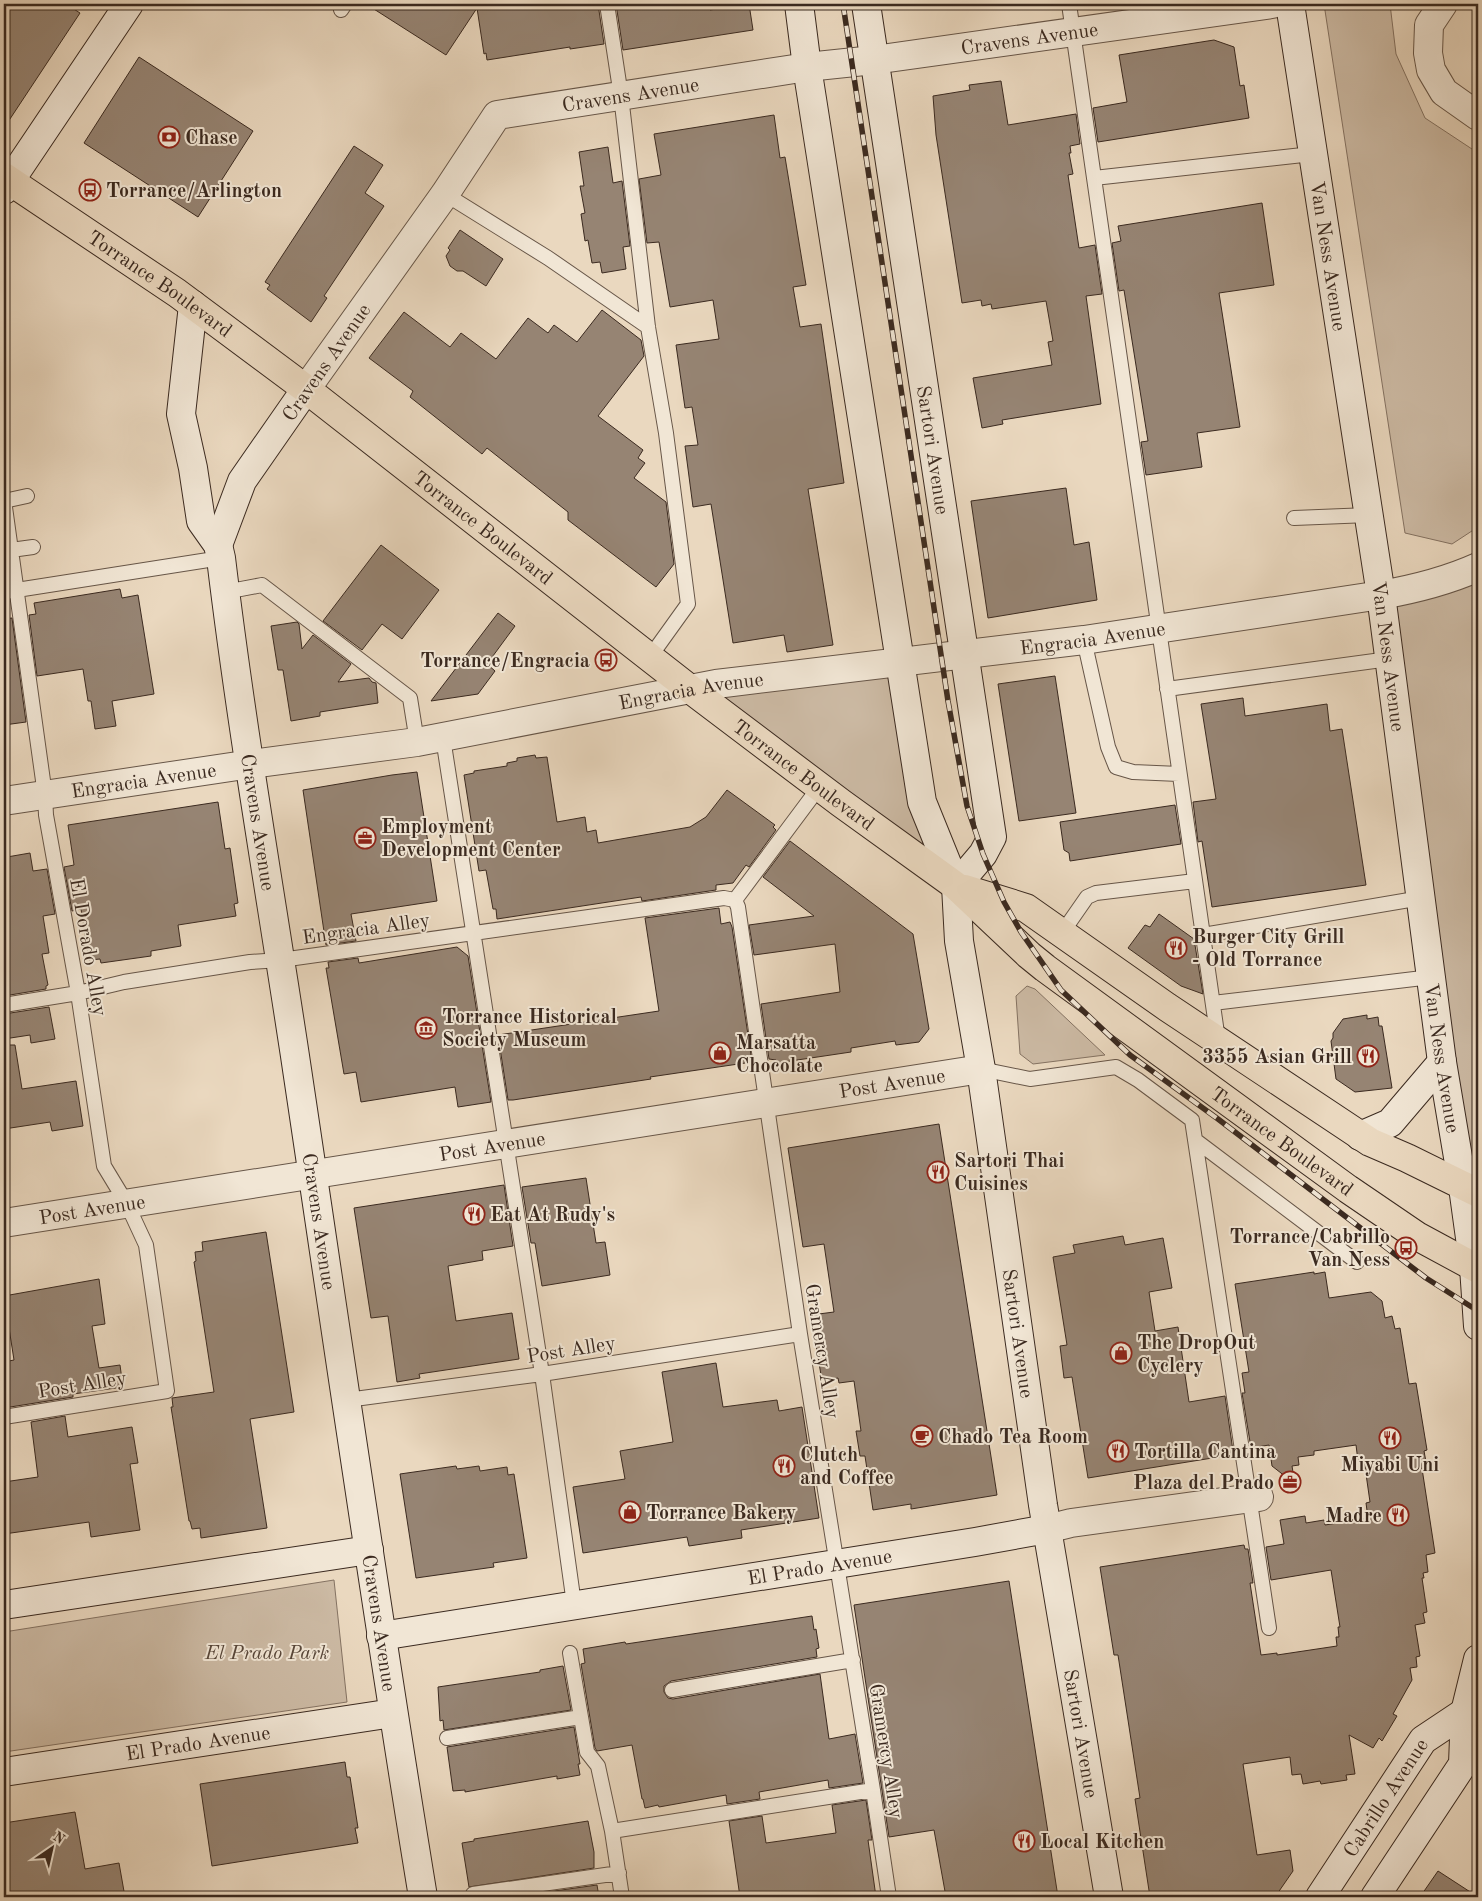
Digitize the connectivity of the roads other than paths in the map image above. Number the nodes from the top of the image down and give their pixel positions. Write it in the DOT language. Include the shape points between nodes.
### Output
graph roads {
  1 [pos="128,4"];
  2 [pos="607,4"];
  3 [pos="799,4"];
  4 [pos="866,4"];
  5 [pos="1068,4"];
  6 [pos="1272,4"];
  7 [pos="1290,4"];
  8 [pos="1443,4"];
  9 [pos="1073,33"];
  10 [pos="874,60"];
  11 [pos="807,67"];
  12 [pos="621,96"];
  13 [pos="1478,116"];
  14 [pos="1312,154"];
  15 [pos="1094,178"];
  16 [pos="6,183"];
  17 [pos="445,194"];
  18 [pos="193,305"];
  19 [pos="648,327"];
  20 [pos="306,389"];
  21 [pos="27,496"];
  22 [pos="4,501"];
  23 [pos="1369,515"];
  24 [pos="1294,518"];
  25 [pos="33,547"];
  26 [pos="11,550"];
  27 [pos="220,552"];
  28 [pos="1478,567"];
  29 [pos="10,591"];
  30 [pos="225,592"];
  31 [pos="1381,595"];
  32 [pos="1158,629"];
  33 [pos="1084,640"];
  34 [pos="965,653"];
  35 [pos="650,657"];
  36 [pos="1389,659"];
  37 [pos="901,663"];
  38 [pos="690,689"];
  39 [pos="1167,689"];
  40 [pos="430,740"];
  41 [pos="251,764"];
  42 [pos="1179,774"];
  43 [pos="820,786"];
  44 [pos="45,795"];
  45 [pos="4,801"];
  46 [pos="1195,881"];
  47 [pos="956,886"];
  48 [pos="1421,898"];
  49 [pos="735,900"];
  50 [pos="1062,933"];
  51 [pos="472,934"];
  52 [pos="1203,935"];
  53 [pos="281,960"];
  54 [pos="1431,977"];
  55 [pos="78,993"];
  56 [pos="1212,1003"];
  57 [pos="4,1005"];
  58 [pos="1218,1041"];
  59 [pos="1442,1062"];
  60 [pos="981,1068"];
  61 [pos="766,1103"];
  62 [pos="1360,1136"];
  63 [pos="1195,1140"];
  64 [pos="506,1144"];
  65 [pos="313,1175"];
  66 [pos="1471,1190"];
  67 [pos="128,1204"];
  68 [pos="4,1223"];
  69 [pos="1357,1262"];
  70 [pos="1476,1268"];
  71 [pos="1477,1318"];
  72 [pos="800,1334"];
  73 [pos="542,1374"];
  74 [pos="167,1391"];
  75 [pos="347,1400"];
  76 [pos="4,1417"];
  77 [pos="1254,1498"];
  78 [pos="1047,1528"];
  79 [pos="369,1550"];
  80 [pos="837,1562"];
  81 [pos="574,1604"];
  82 [pos="4,1605"];
  83 [pos="1269,1628"];
  84 [pos="381,1636"];
  85 [pos="570,1654"];
  86 [pos="1478,1659"];
  87 [pos="853,1660"];
  88 [pos="672,1690"];
  89 [pos="393,1713"];
  90 [pos="1472,1714"];
  91 [pos="581,1717"];
  92 [pos="448,1738"];
  93 [pos="4,1772"];
  94 [pos="873,1790"];
  95 [pos="612,1831"];
  96 [pos="618,1873"];
  97 [pos="474,1894"];
  98 [pos="423,1897"];
  99 [pos="622,1897"];
  100 [pos="889,1897"];
  101 [pos="1109,1897"];
  102 [pos="1320,1897"];
  103 [pos="1375,1897"];
  1 -- 16 [label="street"];
  2 -- 12 [label="lane"];
  3 -- 11 [label="street, Sartori Avenue"];
  4 -- 10 [label="street, Sartori Avenue"];
  5 -- 9 [label="lane"];
  6 -- 9 [label="street, Cravens Avenue"];
  7 -- 14 [label="street, Van Ness Avenue"];
  8 -- 13 [label="street" via="1428,25 1431,70 1444,92"];
  9 -- 10 [label="street, Cravens Avenue"];
  9 -- 15 [label="lane"];
  10 -- 11 [label="street, Cravens Avenue"];
  10 -- 34 [label="street, Sartori Avenue"];
  11 -- 12 [label="street, Cravens Avenue"];
  11 -- 37 [label="street, Sartori Avenue"];
  12 -- 17 [label="street, Cravens Avenue" via="496,115"];
  12 -- 19 [label="lane"];
  14 -- 15 [label="lane"];
  14 -- 23 [label="street, Van Ness Avenue"];
  15 -- 32 [label="lane"];
  16 -- 18 [label="main road, Torrance Boulevard"];
  17 -- 19 [label="lane" via="548,258"];
  17 -- 20 [label="street, Cravens Avenue"];
  18 -- 20 [label="main road, Torrance Boulevard"];
  18 -- 27 [label="street, Cravens Avenue" via="181,414 201,521"];
  19 -- 35 [label="lane" via="666,433 688,604"];
  20 -- 27 [label="street, Cravens Avenue" via="242,481"];
  20 -- 35 [label="main road, Torrance Boulevard"];
  21 -- 22 [label="lane"];
  22 -- 26 [label="lane, El Dorado Alley"];
  23 -- 24 [label="lane"];
  23 -- 31 [label="street, Van Ness Avenue"];
  25 -- 26 [label="lane"];
  26 -- 29 [label="lane, El Dorado Alley"];
  27 -- 29 [label="lane"];
  27 -- 30 [label="street, Cravens Avenue"];
  28 -- 31 [label="street, Engracia Avenue" via="1424,587"];
  29 -- 44 [label="lane, El Dorado Alley"];
  30 -- 40 [label="lane" via="262,585 410,698"];
  30 -- 41 [label="street, Cravens Avenue"];
  31 -- 32 [label="street, Engracia Avenue"];
  31 -- 36 [label="street, Van Ness Avenue"];
  32 -- 33 [label="street, Engracia Avenue"];
  32 -- 39 [label="lane"];
  33 -- 34 [label="street, Engracia Avenue"];
  33 -- 42 [label="lane" via="1108,747 1116,767 1133,772"];
  34 -- 37 [label="street, Engracia Avenue"];
  34 -- 47 [label="street, Sartori Avenue" via="992,837 983,854"];
  35 -- 38 [label="main road, Torrance Boulevard"];
  36 -- 39 [label="lane"];
  36 -- 48 [label="street, Van Ness Avenue"];
  37 -- 38 [label="street, Engracia Avenue"];
  37 -- 47 [label="street, Sartori Avenue" via="922,802"];
  38 -- 40 [label="street, Engracia Avenue"];
  38 -- 43 [label="main road, Torrance Boulevard"];
  39 -- 42 [label="lane"];
  40 -- 41 [label="street, Engracia Avenue"];
  40 -- 51 [label="lane"];
  41 -- 44 [label="street, Engracia Avenue"];
  41 -- 53 [label="street, Cravens Avenue"];
  42 -- 46 [label="lane"];
  43 -- 47 [label="main road, Torrance Boulevard"];
  43 -- 49 [label="lane"];
  44 -- 45 [label="street, Engracia Avenue"];
  44 -- 55 [label="lane, El Dorado Alley"];
  46 -- 50 [label="lane" via="1096,893 1087,898"];
  46 -- 52 [label="lane"];
  47 -- 50 [label="main road, Torrance Boulevard" via="1026,908"];
  47 -- 60 [label="street, Sartori Avenue" via="959,941"];
  47 -- 70 [label="main road, Torrance Boulevard" via="1045,968 1348,1189 1417,1236"];
  48 -- 52 [label="lane"];
  48 -- 54 [label="street, Van Ness Avenue"];
  49 -- 51 [label="lane, Engracia Alley" via="724,898"];
  49 -- 61 [label="lane, Gramercy Alley"];
  50 -- 58 [label="main road, Torrance Boulevard"];
  51 -- 53 [label="lane, Engracia Alley"];
  51 -- 64 [label="lane"];
  52 -- 56 [label="lane"];
  53 -- 55 [label="lane, Engracia Alley" via="124,982"];
  53 -- 65 [label="street, Cravens Avenue"];
  54 -- 56 [label="lane"];
  54 -- 59 [label="street, Van Ness Avenue"];
  55 -- 57 [label="lane, Engracia Alley"];
  55 -- 67 [label="lane, El Dorado Alley" via="104,1166"];
  56 -- 58 [label="lane"];
  58 -- 62 [label="main road, Torrance Boulevard"];
  59 -- 62 [label="street" via="1390,1123"];
  59 -- 66 [label="street, Van Ness Avenue"];
  60 -- 61 [label="street, Post Avenue"];
  60 -- 63 [label="lane" via="1030,1079 1116,1067 1192,1120"];
  60 -- 78 [label="street, Sartori Avenue"];
  61 -- 64 [label="street, Post Avenue"];
  61 -- 72 [label="lane, Gramercy Alley"];
  62 -- 66 [label="main road, Torrance Boulevard"];
  63 -- 69 [label="lane"];
  63 -- 77 [label="lane"];
  64 -- 65 [label="street, Post Avenue"];
  64 -- 73 [label="lane"];
  65 -- 67 [label="street, Post Avenue"];
  65 -- 75 [label="street, Cravens Avenue"];
  66 -- 70 [label="street, Van Ness Avenue"];
  67 -- 68 [label="street, Post Avenue"];
  67 -- 74 [label="lane, El Dorado Alley" via="146,1245"];
  70 -- 71 [label="street, Van Ness Avenue"];
  72 -- 73 [label="lane, Post Alley"];
  72 -- 80 [label="lane, Gramercy Alley"];
  73 -- 75 [label="lane, Post Alley"];
  73 -- 81 [label="lane"];
  74 -- 76 [label="lane, Post Alley"];
  75 -- 79 [label="street, Cravens Avenue"];
  77 -- 78 [label="street, El Prado Avenue"];
  77 -- 83 [label="lane"];
  78 -- 80 [label="street, El Prado Avenue"];
  78 -- 101 [label="street, Sartori Avenue"];
  79 -- 82 [label="street"];
  79 -- 84 [label="street, Cravens Avenue"];
  80 -- 81 [label="street, El Prado Avenue"];
  80 -- 87 [label="lane, Gramercy Alley"];
  81 -- 84 [label="street, El Prado Avenue"];
  84 -- 89 [label="street, Cravens Avenue"];
  85 -- 91 [label="lane"];
  86 -- 90 [label="street, Cabrillo Avenue"];
  87 -- 88 [label="lane"];
  87 -- 94 [label="lane, Gramercy Alley"];
  89 -- 93 [label="street, El Prado Avenue"];
  89 -- 98 [label="street, Cravens Avenue"];
  90 -- 102 [label="street, Cabrillo Avenue" via="1423,1740"];
  90 -- 103 [label="street, Cabrillo Avenue" via="1463,1764"];
  91 -- 92 [label="lane"];
  91 -- 95 [label="lane" via="587,1752 598,1766"];
  94 -- 95 [label="lane"];
  94 -- 100 [label="lane, Gramercy Alley"];
  95 -- 96 [label="lane"];
  96 -- 97 [label="lane"];
  96 -- 99 [label="lane"];
}
